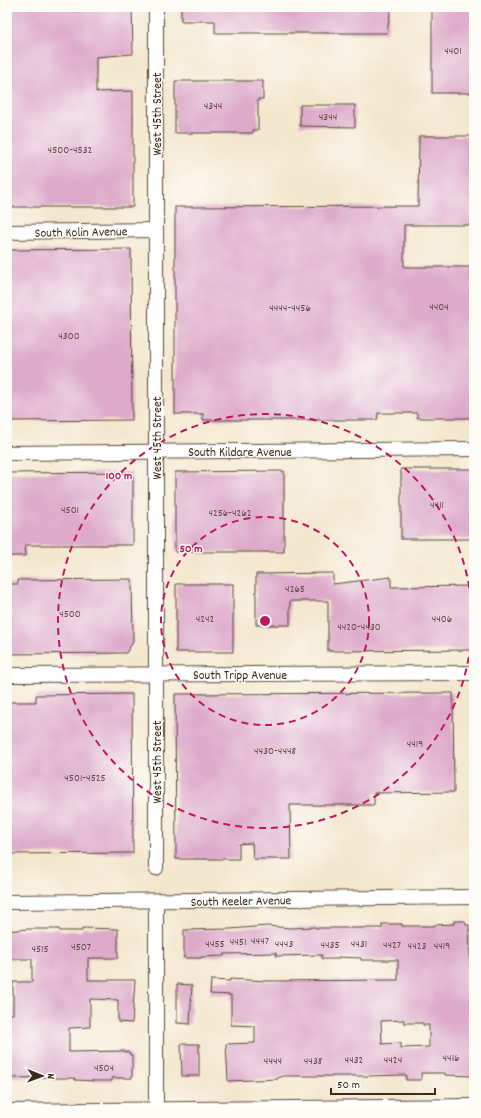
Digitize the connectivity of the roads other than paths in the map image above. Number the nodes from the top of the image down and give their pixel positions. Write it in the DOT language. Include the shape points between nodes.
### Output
graph roads {
  1 [pos="156,7"];
  2 [pos="156,230"];
  3 [pos="7,232"];
  4 [pos="474,449"];
  5 [pos="156,452"];
  6 [pos="7,453"];
  7 [pos="474,672"];
  8 [pos="156,674"];
  9 [pos="7,675"];
  10 [pos="156,868"];
  11 [pos="474,897"];
  12 [pos="156,901"];
  13 [pos="7,902"];
  14 [pos="474,1106"];
  15 [pos="156,1110"];
  16 [pos="7,1111"];
  1 -- 2 [label="street, West 45th Street"];
  2 -- 3 [label="street, South Kolin Avenue"];
  2 -- 5 [label="street, West 45th Street"];
  4 -- 5 [label="street, South Kildare Avenue"];
  5 -- 6 [label="street, South Kildare Avenue"];
  5 -- 8 [label="street, West 45th Street"];
  7 -- 8 [label="street, South Tripp Avenue"];
  8 -- 9 [label="street, South Tripp Avenue"];
  8 -- 10 [label="street, West 45th Street"];
  11 -- 12 [label="street, South Keeler Avenue"];
  12 -- 13 [label="street, South Keeler Avenue"];
  12 -- 15 [label="street"];
  14 -- 15 [label="street"];
  15 -- 16 [label="street"];
}
